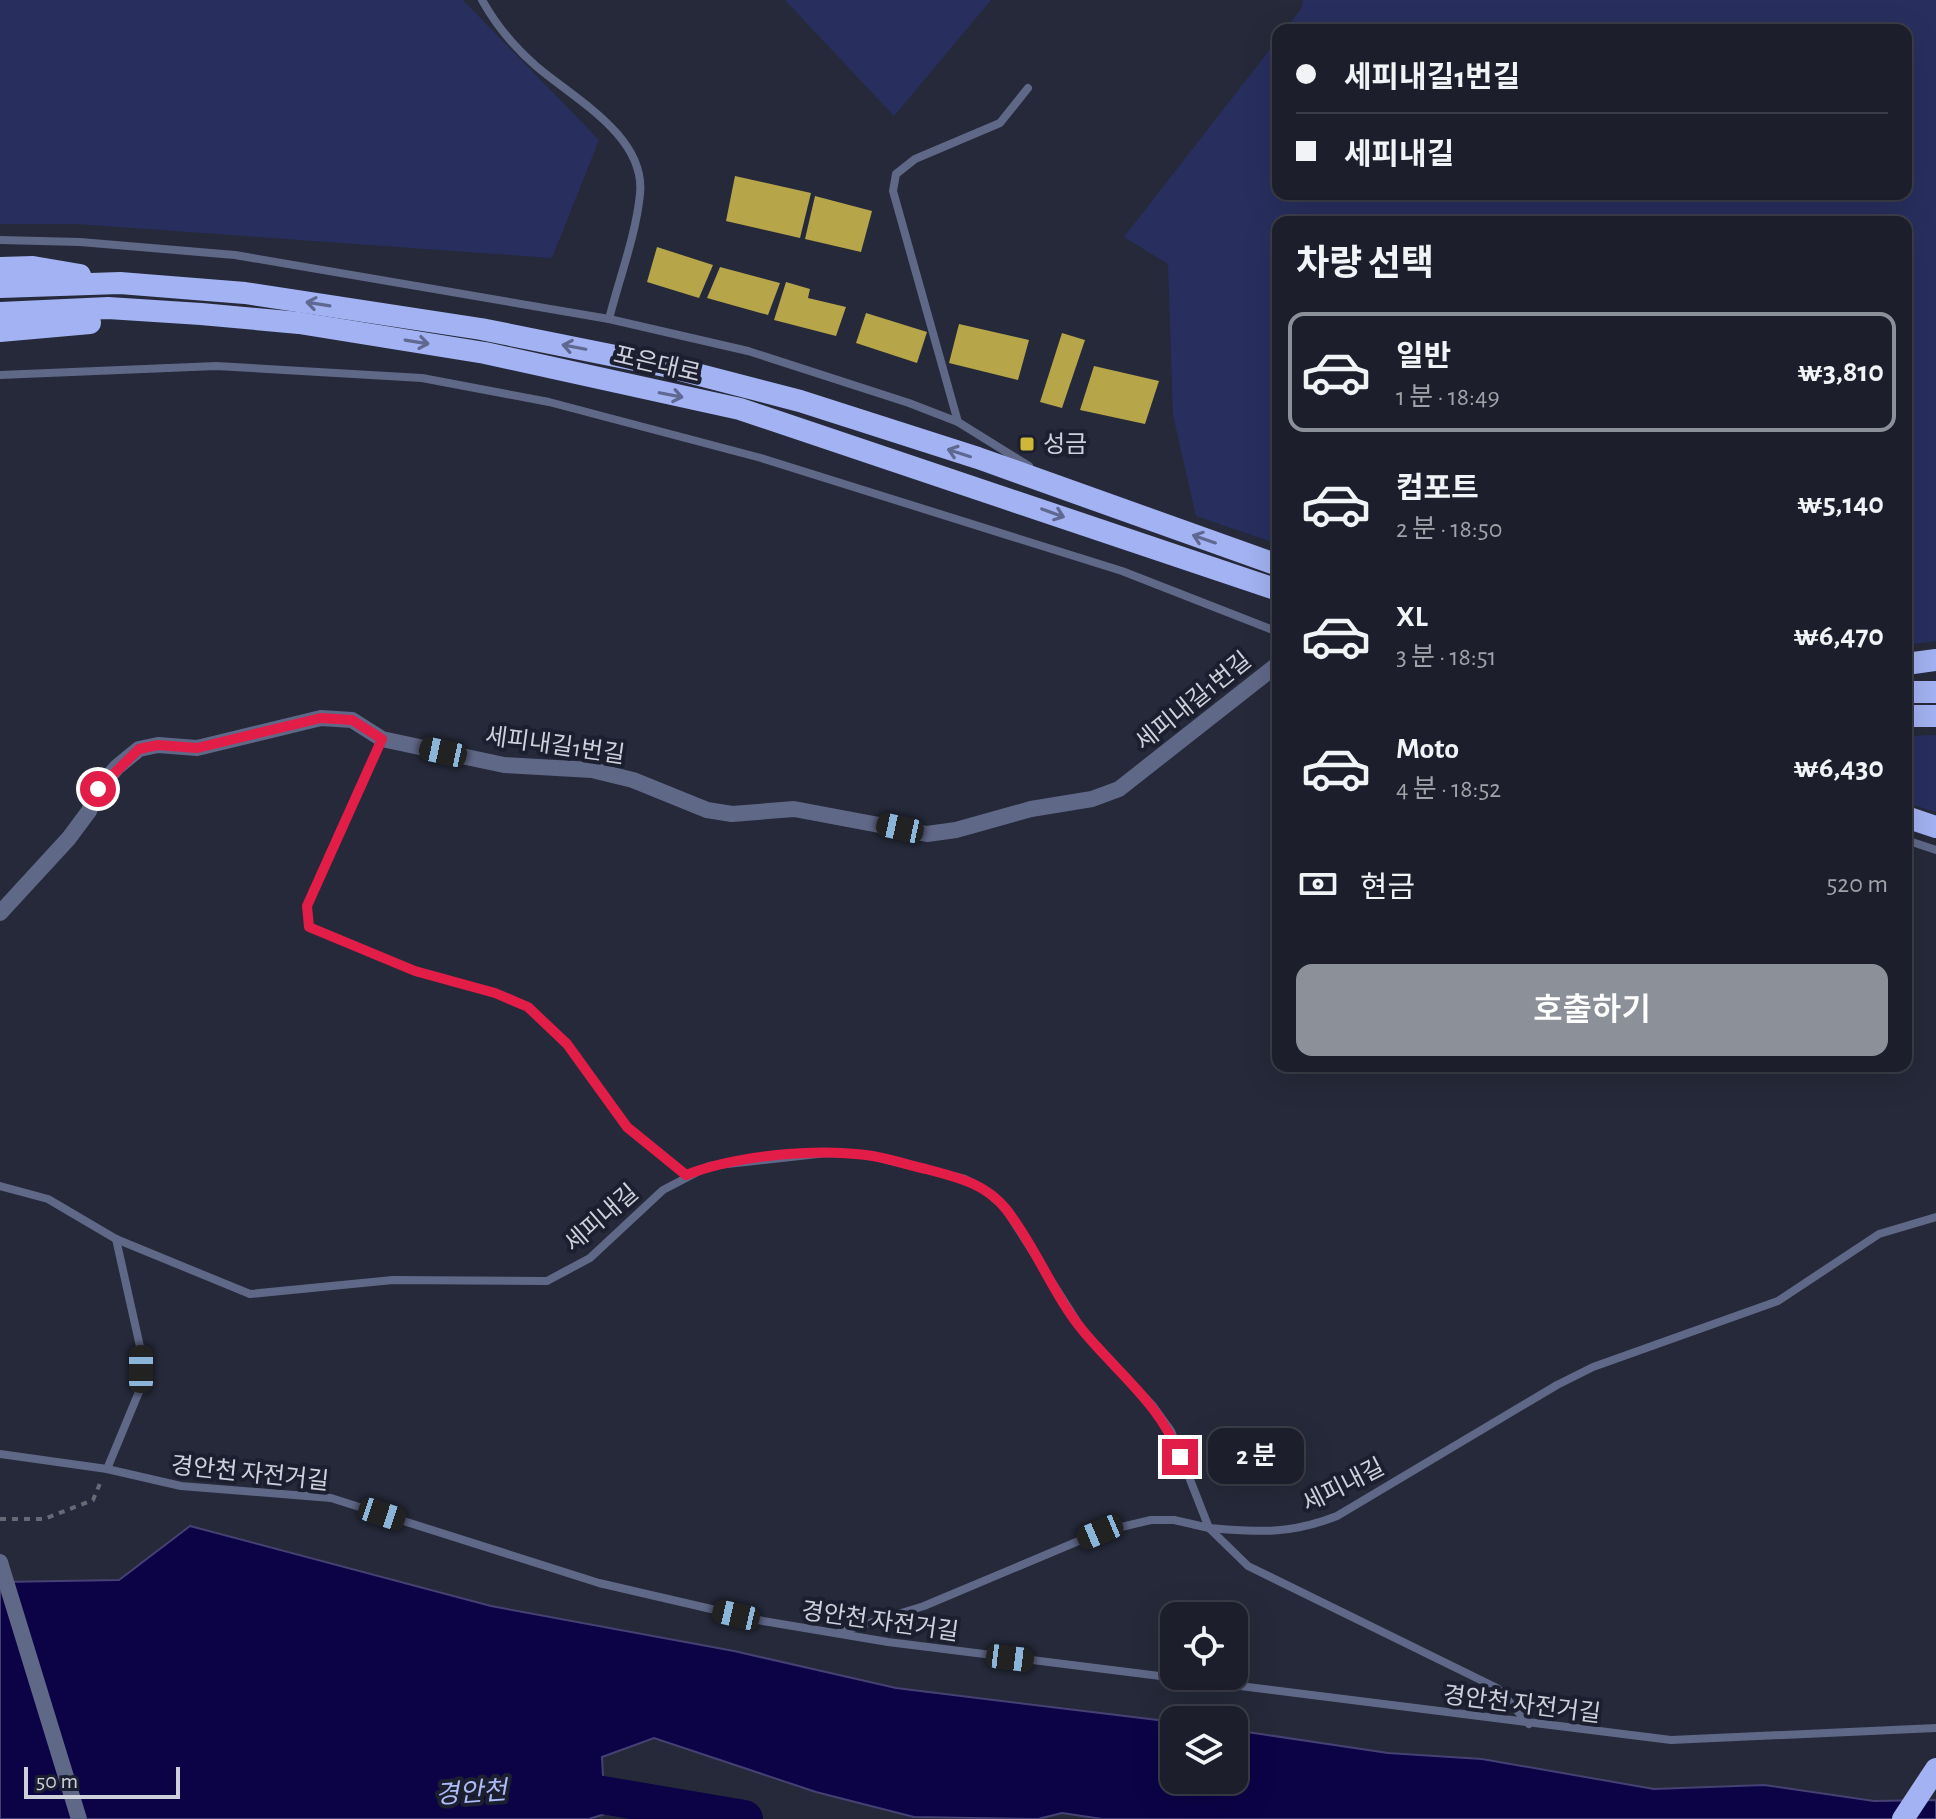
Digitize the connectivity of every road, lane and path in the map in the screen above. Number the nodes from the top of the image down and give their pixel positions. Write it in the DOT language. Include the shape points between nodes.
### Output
graph roads {
  1 [pos="482,0"];
  2 [pos="1028,88"];
  3 [pos="0,240"];
  4 [pos="0,268"];
  5 [pos="120,283"];
  6 [pos="0,287"];
  7 [pos="0,313"];
  8 [pos="201,314"];
  9 [pos="609,319"];
  10 [pos="0,331"];
  11 [pos="0,375"];
  12 [pos="958,422"];
  13 [pos="1070,492"];
  14 [pos="1272,563"];
  15 [pos="1272,588"];
  16 [pos="1272,630"];
  17 [pos="1936,660"];
  18 [pos="1912,663"];
  19 [pos="1272,669"];
  20 [pos="1912,692"];
  21 [pos="1936,692"];
  22 [pos="1912,716"];
  23 [pos="1936,716"];
  24 [pos="382,739"];
  25 [pos="1912,819"];
  26 [pos="1936,827"];
  27 [pos="1912,842"];
  28 [pos="1936,850"];
  29 [pos="0,913"];
  30 [pos="686,1175"];
  31 [pos="0,1186"];
  32 [pos="1936,1217"];
  33 [pos="116,1239"];
  34 [pos="0,1454"];
  35 [pos="107,1469"];
  36 [pos="0,1519"];
  37 [pos="1209,1528"];
  38 [pos="0,1562"];
  39 [pos="835,1633"];
  40 [pos="1530,1724"];
  41 [pos="1936,1728"];
  42 [pos="1936,1769"];
  43 [pos="79,1819"];
  44 [pos="1903,1819"];
  1 -- 9 [label="lane" via="524,55 606,123 634,157 641,192"];
  2 -- 12 [label="lane" via="1000,123 915,159 896,174 893,191"];
  3 -- 9 [label="lane" via="235,255"];
  4 -- 5 [label="highway" via="33,267"];
  5 -- 6 [label="highway, 포은대로"];
  13 -- 5 [label="highway, 포은대로, one-way" via="800,401 665,366 355,309"];
  7 -- 8 [label="highway, 포은대로" via="108,308"];
  8 -- 10 [label="highway"];
  8 -- 15 [label="highway, 포은대로, one-way" via="299,323 485,353 740,409"];
  9 -- 12 [label="lane" via="748,351"];
  11 -- 16 [label="lane" via="216,366 422,378 549,402 761,458 1062,552"];
  12 -- 13 [label="lane"];
  14 -- 13 [label="highway, 포은대로, one-way"];
  17 -- 18 [label="highway"];
  19 -- 24 [label="street, 세피내길1번길" via="1119,789 927,834 794,809 732,814 707,810 633,780 592,770 504,765"];
  20 -- 21 [label="highway"];
  22 -- 23 [label="highway"];
  24 -- 29 [label="street, 세피내길1번길" via="352,720 321,718 197,748 139,749 98,789 69,838"];
  24 -- 30 [label="lane" via="307,906 309,927 415,971 528,1007 567,1044 627,1127"];
  25 -- 26 [label="highway"];
  27 -- 28 [label="lane"];
  30 -- 33 [label="lane, 세피내길" via="590,1258 547,1281 393,1280 250,1294"];
  30 -- 37 [label="lane, 세피내길" via="753,1160 867,1155 965,1179 985,1190 1005,1208 1083,1331 1171,1431"];
  31 -- 33 [label="lane, 세피내길" via="48,1199"];
  32 -- 37 [label="lane, 세피내길" via="1879,1234 1778,1301 1593,1367 1337,1516 1308,1528 1274,1533"];
  33 -- 35 [label="lane" via="141,1351 141,1387"];
  34 -- 35 [label="lane"];
  35 -- 36 [label="path" via="93,1500 44,1519"];
  35 -- 39 [label="lane" via="181,1486 331,1498 599,1583"];
  37 -- 39 [label="lane" via="1151,1520 1100,1532 924,1606"];
  37 -- 40 [label="lane" via="1248,1566 1497,1688"];
  38 -- 43 [label="street"];
  39 -- 40 [label="lane"];
  40 -- 41 [label="lane" via="1671,1740"];
  42 -- 44 [label="highway"];
}
